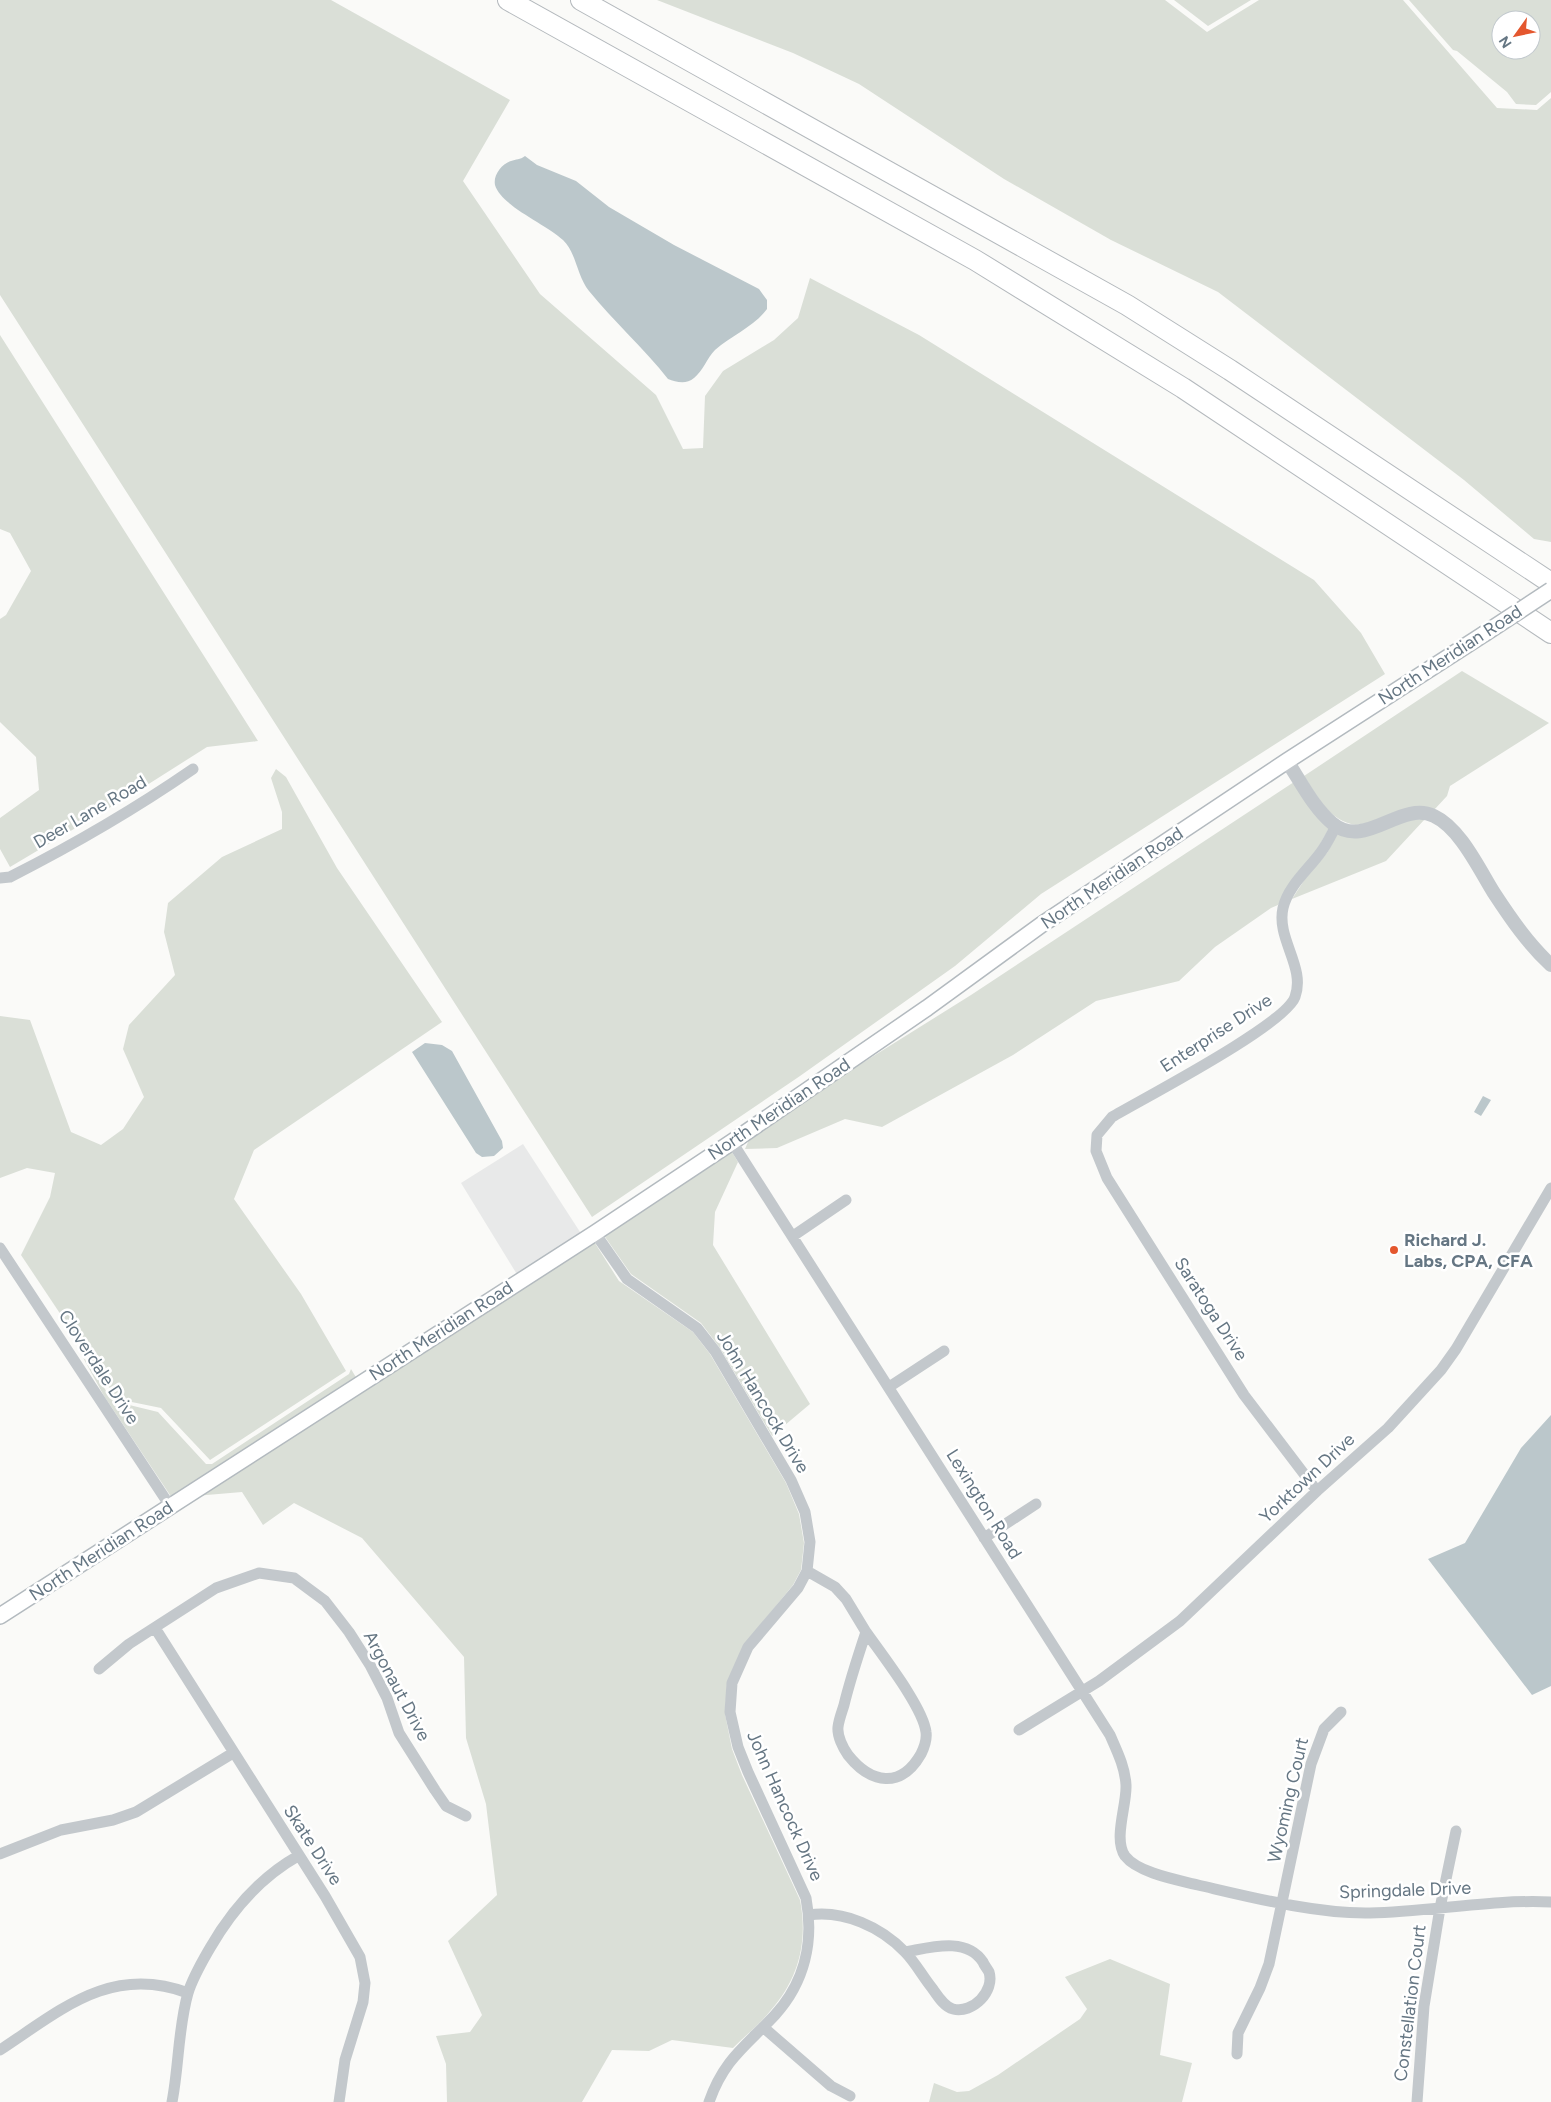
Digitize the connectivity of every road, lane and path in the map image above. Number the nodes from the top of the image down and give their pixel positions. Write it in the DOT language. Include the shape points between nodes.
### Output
graph roads {
  1 [pos="508,0"];
  2 [pos="582,0"];
  3 [pos="1551,583"];
  4 [pos="1551,590"];
  5 [pos="1551,633"];
  6 [pos="1287,761"];
  7 [pos="193,769"];
  8 [pos="1336,826"];
  9 [pos="0,878"];
  10 [pos="1551,965"];
  11 [pos="1097,1135"];
  12 [pos="732,1142"];
  13 [pos="1551,1188"];
  14 [pos="846,1200"];
  15 [pos="595,1233"];
  16 [pos="794,1236"];
  17 [pos="0,1248"];
  18 [pos="944,1351"];
  19 [pos="889,1387"];
  20 [pos="1317,1491"];
  21 [pos="1036,1504"];
  22 [pos="170,1506"];
  23 [pos="984,1538"];
  24 [pos="807,1571"];
  25 [pos="0,1616"];
  26 [pos="155,1628"];
  27 [pos="866,1632"];
  28 [pos="99,1669"];
  29 [pos="1082,1690"];
  30 [pos="1341,1712"];
  31 [pos="1019,1730"];
  32 [pos="233,1753"];
  33 [pos="466,1816"];
  34 [pos="1456,1831"];
  35 [pos="0,1854"];
  36 [pos="298,1856"];
  37 [pos="1173,1879"];
  38 [pos="1283,1902"];
  39 [pos="1551,1902"];
  40 [pos="1440,1908"];
  41 [pos="809,1915"];
  42 [pos="905,1952"];
  43 [pos="188,1993"];
  44 [pos="763,2027"];
  45 [pos="0,2050"];
  46 [pos="1237,2054"];
  47 [pos="850,2096"];
  48 [pos="172,2102"];
  49 [pos="339,2102"];
  50 [pos="709,2102"];
  51 [pos="1417,2102"];
  1 -- 5 [label="highway" via="975,260 1183,388"];
  2 -- 3 [label="highway" via="1127,305"];
  4 -- 6 [label="main road, North Meridian Road, bridge"];
  6 -- 8 [label="street" via="1318,807"];
  6 -- 12 [label="main road, North Meridian Road" via="1041,926"];
  7 -- 9 [label="street, Deer Lane Road" via="70,846 10,877"];
  8 -- 10 [label="street" via="1355,831 1367,830 1418,812 1442,821 1463,844 1528,940"];
  8 -- 11 [label="street, Enterprise Drive" via="1323,850 1293,887 1282,909 1286,940 1297,976 1292,1003 1247,1038 1112,1118"];
  11 -- 20 [label="street, Saratoga Drive" via="1096,1151 1106,1178 1244,1395"];
  12 -- 15 [label="main road, North Meridian Road"];
  12 -- 16 [label="street, Lexington Road"];
  13 -- 20 [label="street, Yorktown Drive" via="1441,1370 1388,1428"];
  14 -- 16 [label="street"];
  15 -- 22 [label="main road, North Meridian Road"];
  15 -- 24 [label="street, John Hancock Drive" via="627,1279 697,1328 715,1351 791,1480 805,1512 810,1542"];
  16 -- 19 [label="street, Lexington Road"];
  17 -- 22 [label="street, Cloverdale Drive"];
  18 -- 19 [label="street"];
  19 -- 23 [label="street, Lexington Road"];
  20 -- 29 [label="street, Yorktown Drive" via="1180,1621"];
  21 -- 23 [label="street"];
  22 -- 25 [label="main road, North Meridian Road"];
  23 -- 29 [label="street, Lexington Road"];
  24 -- 27 [label="street" via="835,1587"];
  24 -- 41 [label="street, John Hancock Drive" via="798,1588 748,1647 732,1683 730,1712 738,1747 806,1898"];
  26 -- 28 [label="street, Argonaut Drive" via="115,1654"];
  26 -- 32 [label="street, Skate Drive"];
  26 -- 33 [label="street, Argonaut Drive" via="216,1588 259,1573 294,1578 325,1601 349,1632 387,1698 399,1733 435,1790 446,1806"];
  27 -- 27 [label="street" via="923,1716 927,1734 914,1766 887,1778 878,1779 856,1764 843,1748 838,1728 852,1671"];
  29 -- 31 [label="street, Yorktown Drive"];
  29 -- 37 [label="street, Lexington Road" via="1110,1735 1124,1772 1126,1786 1120,1845 1124,1854 1136,1865"];
  30 -- 38 [label="street, Wyoming Court" via="1324,1729 1313,1757"];
  32 -- 35 [label="street" via="136,1812 61,1830"];
  32 -- 36 [label="street, Skate Drive"];
  34 -- 40 [label="street, Constellation Court"];
  36 -- 43 [label="street" via="268,1875 232,1914 204,1959"];
  36 -- 49 [label="street, Skate Drive" via="354,1945 364,1974 361,2010 345,2060"];
  37 -- 38 [label="street, Springdale Drive"];
  38 -- 40 [label="street, Springdale Drive" via="1342,1912"];
  38 -- 46 [label="street, Wyoming Court" via="1268,1964 1238,2033"];
  39 -- 40 [label="street, Springdale Drive"];
  40 -- 51 [label="street, Constellation Court" via="1424,2006"];
  41 -- 42 [label="street" via="830,1913 866,1925"];
  41 -- 44 [label="street, John Hancock Drive" via="808,1949 796,1983"];
  42 -- 42 [label="street" via="952,2009 972,2006 985,1995 990,1982 989,1972 980,1958 966,1949 951,1945"];
  43 -- 45 [label="street" via="149,1983 116,1985 99,1990 63,2008"];
  43 -- 48 [label="street"];
  44 -- 47 [label="street" via="831,2086"];
  44 -- 50 [label="street, John Hancock Drive" via="734,2055"];
}
